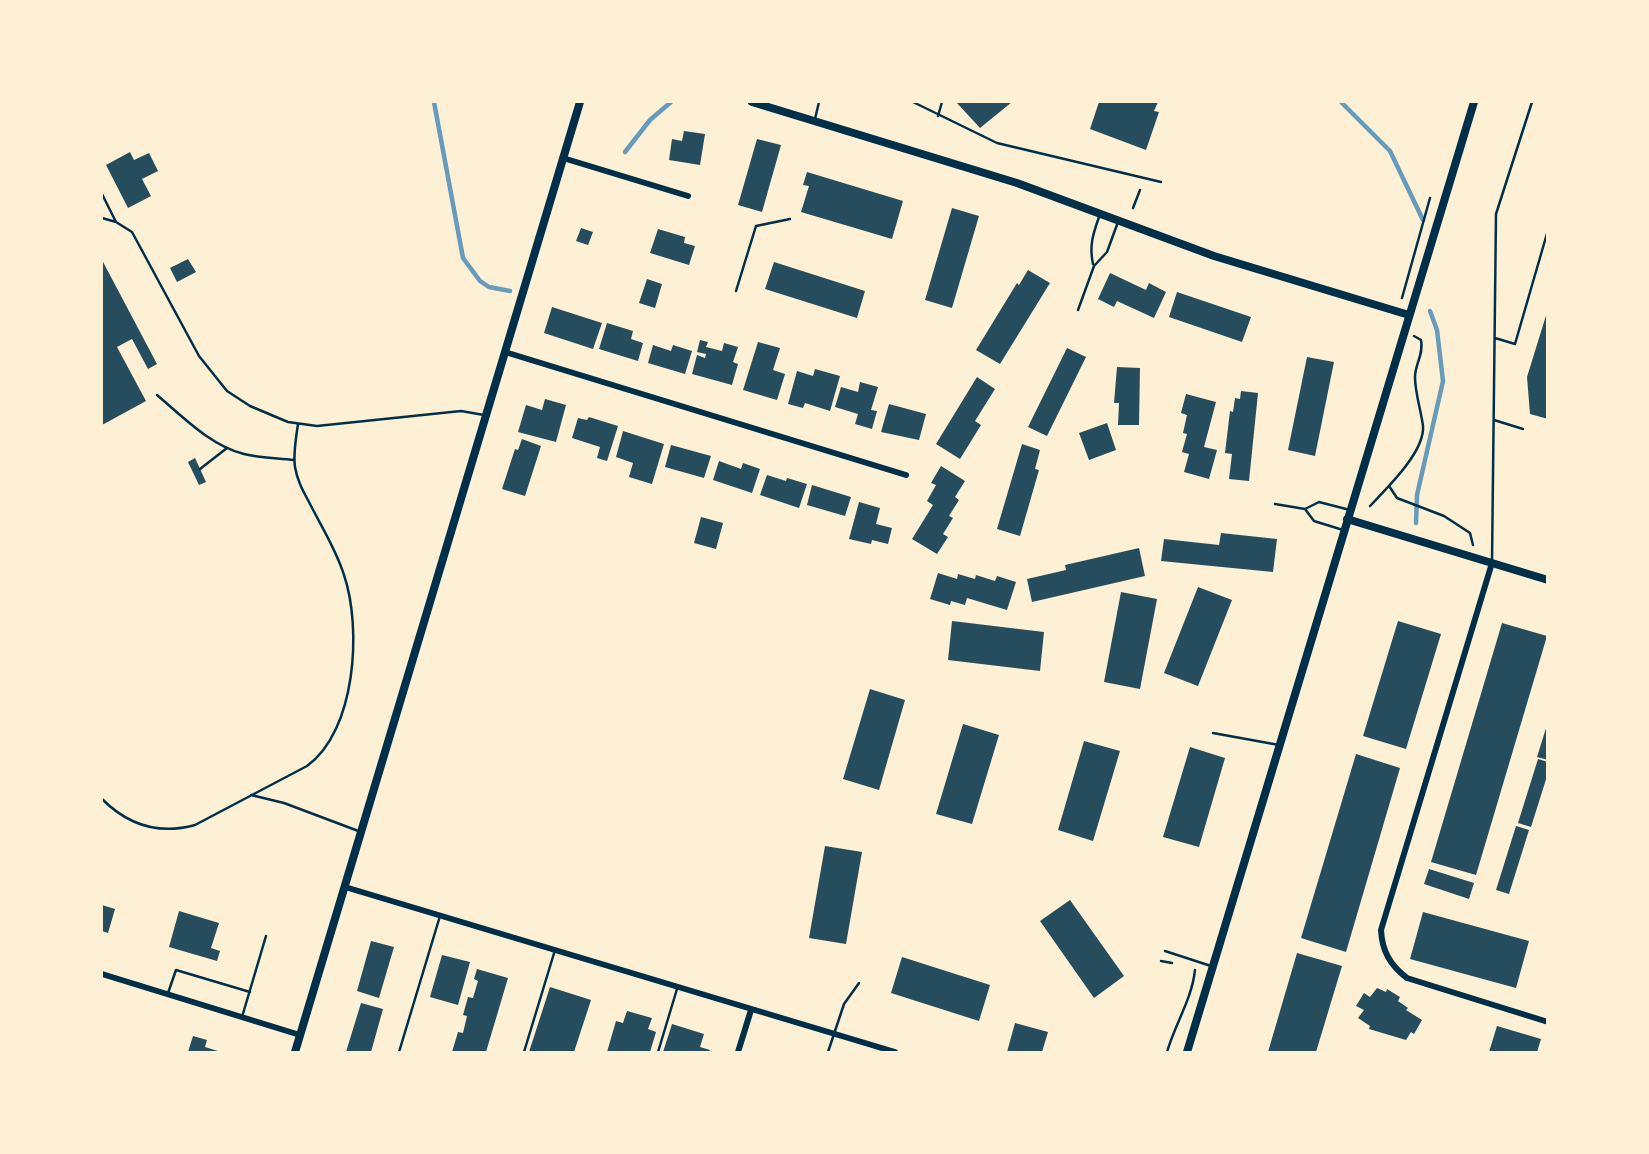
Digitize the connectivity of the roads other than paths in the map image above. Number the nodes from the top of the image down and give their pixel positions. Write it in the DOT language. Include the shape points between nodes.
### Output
graph roads {
  1 [pos="580,102"];
  2 [pos="752,102"];
  3 [pos="820,102"];
  4 [pos="913,102"];
  5 [pos="942,102"];
  6 [pos="1474,102"];
  7 [pos="1532,102"];
  8 [pos="938,116"];
  9 [pos="814,121"];
  10 [pos="563,158"];
  11 [pos="1161,182"];
  12 [pos="102,194"];
  13 [pos="688,196"];
  14 [pos="1100,214"];
  15 [pos="102,218"];
  16 [pos="790,219"];
  17 [pos="1118,220"];
  18 [pos="116,222"];
  19 [pos="1548,230"];
  20 [pos="1094,266"];
  21 [pos="736,291"];
  22 [pos="1078,310"];
  23 [pos="1409,315"];
  24 [pos="1495,338"];
  25 [pos="505,352"];
  26 [pos="157,395"];
  27 [pos="486,416"];
  28 [pos="1494,420"];
  29 [pos="298,424"];
  30 [pos="1523,429"];
  31 [pos="227,448"];
  32 [pos="294,460"];
  33 [pos="200,469"];
  34 [pos="906,475"];
  35 [pos="1275,504"];
  36 [pos="1305,509"];
  37 [pos="1349,514"];
  38 [pos="1344,530"];
  39 [pos="1492,563"];
  40 [pos="1548,580"];
  41 [pos="1213,733"];
  42 [pos="1279,745"];
  43 [pos="251,795"];
  44 [pos="102,799"];
  45 [pos="361,832"];
  46 [pos="345,887"];
  47 [pos="440,916"];
  48 [pos="266,936"];
  49 [pos="555,950"];
  50 [pos="1164,951"];
  51 [pos="1212,967"];
  52 [pos="102,974"];
  53 [pos="859,983"];
  54 [pos="677,988"];
  55 [pos="250,992"];
  56 [pos="167,995"];
  57 [pos="751,1010"];
  58 [pos="242,1017"];
  59 [pos="1548,1023"];
  60 [pos="834,1034"];
  61 [pos="300,1035"];
  62 [pos="295,1052"];
  63 [pos="399,1052"];
  64 [pos="524,1052"];
  65 [pos="658,1052"];
  66 [pos="738,1052"];
  67 [pos="828,1052"];
  68 [pos="895,1052"];
  69 [pos="1186,1052"];
  1 -- 10 [label="street"];
  2 -- 9 [label="street"];
  3 -- 9 [label="lane"];
  4 -- 8 [label="lane"];
  5 -- 8 [label="lane"];
  6 -- 23 [label="street"];
  7 -- 24 [label="lane" via="1496,214"];
  8 -- 11 [label="lane" via="996,143"];
  9 -- 14 [label="street" via="1017,183"];
  10 -- 13 [label="street"];
  10 -- 25 [label="street"];
  12 -- 18 [label="lane"];
  14 -- 17 [label="street"];
  14 -- 20 [label="lane" via="1091,240"];
  15 -- 18 [label="lane"];
  16 -- 21 [label="lane" via="756,226"];
  17 -- 20 [label="lane" via="1107,252"];
  17 -- 23 [label="street" via="1268,274"];
  18 -- 29 [label="lane" via="132,232 199,356 220,383 250,406"];
  19 -- 24 [label="lane" via="1515,344"];
  20 -- 22 [label="lane"];
  23 -- 37 [label="street"];
  24 -- 28 [label="lane"];
  25 -- 27 [label="street"];
  25 -- 34 [label="street"];
  26 -- 31 [label="lane"];
  27 -- 29 [label="lane" via="461,411 340,425"];
  27 -- 45 [label="street"];
  28 -- 30 [label="lane"];
  28 -- 39 [label="lane"];
  29 -- 32 [label="lane"];
  31 -- 32 [label="lane" via="251,456"];
  31 -- 33 [label="lane"];
  32 -- 43 [label="lane" via="300,485 345,577 352,624 349,686 335,733 323,753"];
  35 -- 36 [label="lane"];
  36 -- 37 [label="lane" via="1319,502"];
  36 -- 38 [label="lane" via="1314,521"];
  37 -- 38 [label="street"];
  37 -- 39 [label="street"];
  38 -- 42 [label="street"];
  39 -- 40 [label="street"];
  39 -- 59 [label="street" via="1381,930 1383,947 1396,970 1416,982"];
  41 -- 42 [label="lane"];
  42 -- 51 [label="street"];
  43 -- 44 [label="lane" via="195,825 171,830 122,817"];
  43 -- 45 [label="lane"];
  45 -- 46 [label="street"];
  46 -- 47 [label="street"];
  46 -- 61 [label="street"];
  47 -- 49 [label="street"];
  47 -- 63 [label="lane"];
  48 -- 55 [label="lane"];
  49 -- 54 [label="street"];
  49 -- 64 [label="lane"];
  50 -- 51 [label="lane"];
  51 -- 69 [label="street"];
  52 -- 56 [label="street"];
  53 -- 60 [label="lane" via="844,1004"];
  54 -- 57 [label="street"];
  54 -- 65 [label="lane"];
  55 -- 56 [label="lane" via="176,970"];
  55 -- 58 [label="lane"];
  56 -- 58 [label="street"];
  57 -- 60 [label="street"];
  57 -- 66 [label="street"];
  58 -- 61 [label="street"];
  60 -- 67 [label="lane"];
  60 -- 68 [label="street"];
  61 -- 62 [label="street"];
}
